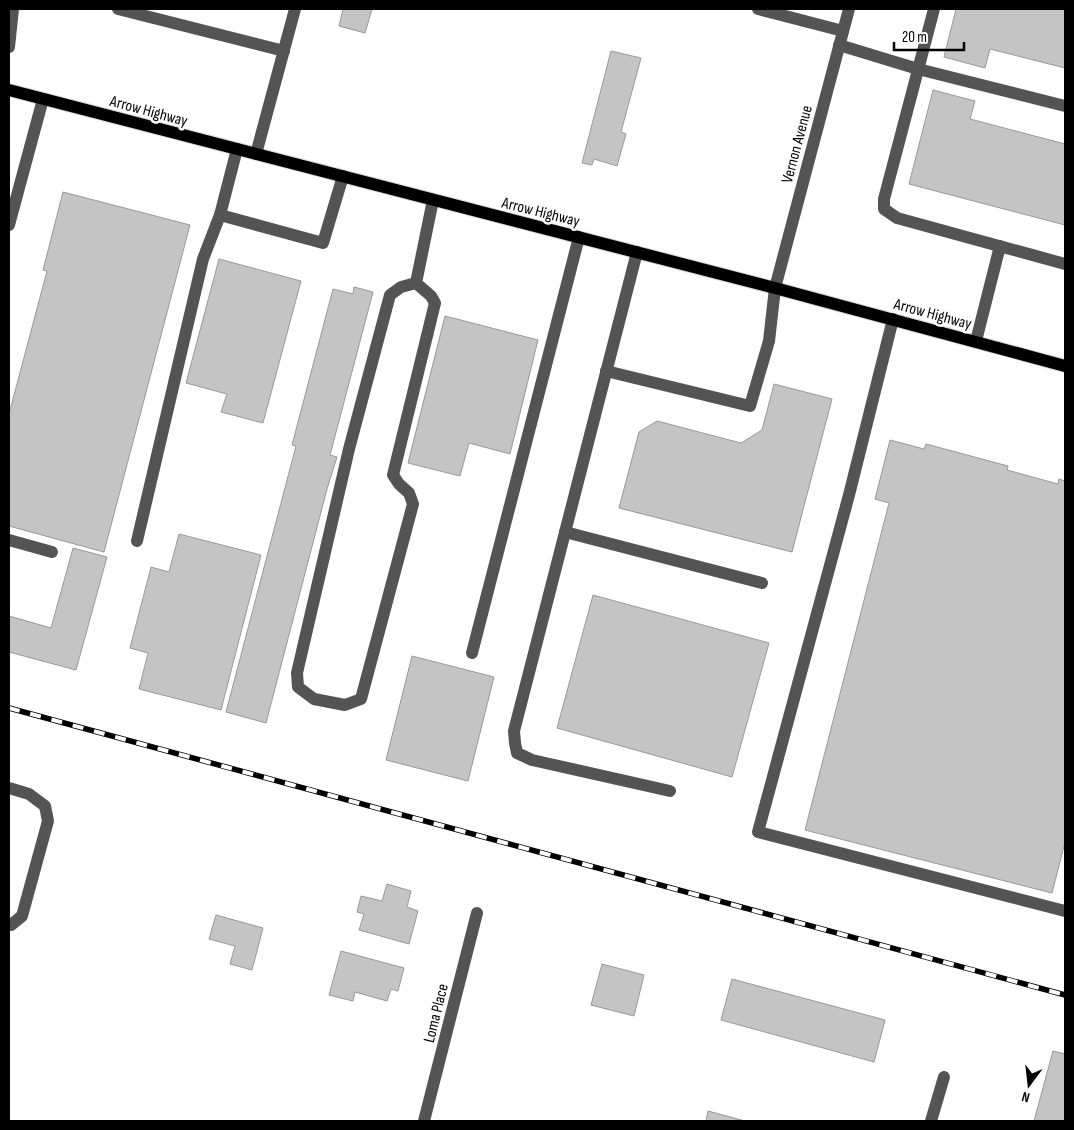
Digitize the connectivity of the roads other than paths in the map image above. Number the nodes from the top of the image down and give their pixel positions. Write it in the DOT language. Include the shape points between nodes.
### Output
graph roads {
  1 [pos="13,9"];
  2 [pos="118,9"];
  3 [pos="295,9"];
  4 [pos="758,9"];
  5 [pos="848,9"];
  6 [pos="934,9"];
  7 [pos="842,32"];
  8 [pos="839,45"];
  9 [pos="9,47"];
  10 [pos="284,51"];
  11 [pos="918,68"];
  12 [pos="9,90"];
  13 [pos="43,99"];
  14 [pos="1065,106"];
  15 [pos="237,149"];
  16 [pos="256,154"];
  17 [pos="343,176"];
  18 [pos="433,200"];
  19 [pos="220,216"];
  20 [pos="9,225"];
  21 [pos="579,237"];
  22 [pos="1000,246"];
  23 [pos="637,252"];
  24 [pos="1065,264"];
  25 [pos="416,283"];
  26 [pos="775,288"];
  27 [pos="893,319"];
  28 [pos="976,342"];
  29 [pos="1065,366"];
  30 [pos="606,371"];
  31 [pos="565,532"];
  32 [pos="9,540"];
  33 [pos="137,541"];
  34 [pos="52,552"];
  35 [pos="762,583"];
  36 [pos="472,653"];
  37 [pos="9,788"];
  38 [pos="670,792"];
  39 [pos="1065,911"];
  40 [pos="477,913"];
  41 [pos="9,924"];
  42 [pos="944,1077"];
  43 [pos="424,1121"];
  44 [pos="931,1121"];
  1 -- 9 [label="street"];
  2 -- 10 [label="street"];
  3 -- 10 [label="street"];
  4 -- 7 [label="street"];
  5 -- 7 [label="street, Vernon Avenue"];
  6 -- 11 [label="street"];
  7 -- 8 [label="street, Vernon Avenue"];
  8 -- 11 [label="street"];
  8 -- 26 [label="street, Vernon Avenue"];
  10 -- 16 [label="street"];
  11 -- 14 [label="street"];
  11 -- 22 [label="street" via="884,209 897,218"];
  12 -- 13 [label="main road, Arrow Highway"];
  13 -- 15 [label="main road, Arrow Highway"];
  13 -- 20 [label="street"];
  15 -- 16 [label="main road, Arrow Highway"];
  15 -- 19 [label="street"];
  16 -- 17 [label="main road, Arrow Highway"];
  17 -- 18 [label="main road, Arrow Highway"];
  17 -- 19 [label="street" via="323,243"];
  18 -- 21 [label="main road, Arrow Highway"];
  18 -- 25 [label="street"];
  19 -- 33 [label="street" via="203,260"];
  21 -- 23 [label="main road, Arrow Highway"];
  21 -- 36 [label="street"];
  22 -- 24 [label="street"];
  22 -- 28 [label="street"];
  23 -- 26 [label="main road, Arrow Highway"];
  23 -- 30 [label="street"];
  25 -- 25 [label="street" via="401,286 390,296 349,449 296,673 298,687 314,699 345,705 361,699 412,504 409,493 393,475 435,303"];
  26 -- 27 [label="main road, Arrow Highway"];
  26 -- 30 [label="street, Vernon Avenue" via="769,341 750,406"];
  27 -- 28 [label="main road, Arrow Highway"];
  27 -- 39 [label="street" via="758,832"];
  28 -- 29 [label="main road, Arrow Highway"];
  30 -- 31 [label="street"];
  31 -- 35 [label="street"];
  31 -- 38 [label="street" via="514,731 517,753 532,760"];
  32 -- 34 [label="street"];
  37 -- 41 [label="street" via="29,794 45,806 48,821 22,916"];
  40 -- 43 [label="street, Loma Place"];
  42 -- 44 [label="street"];
}
